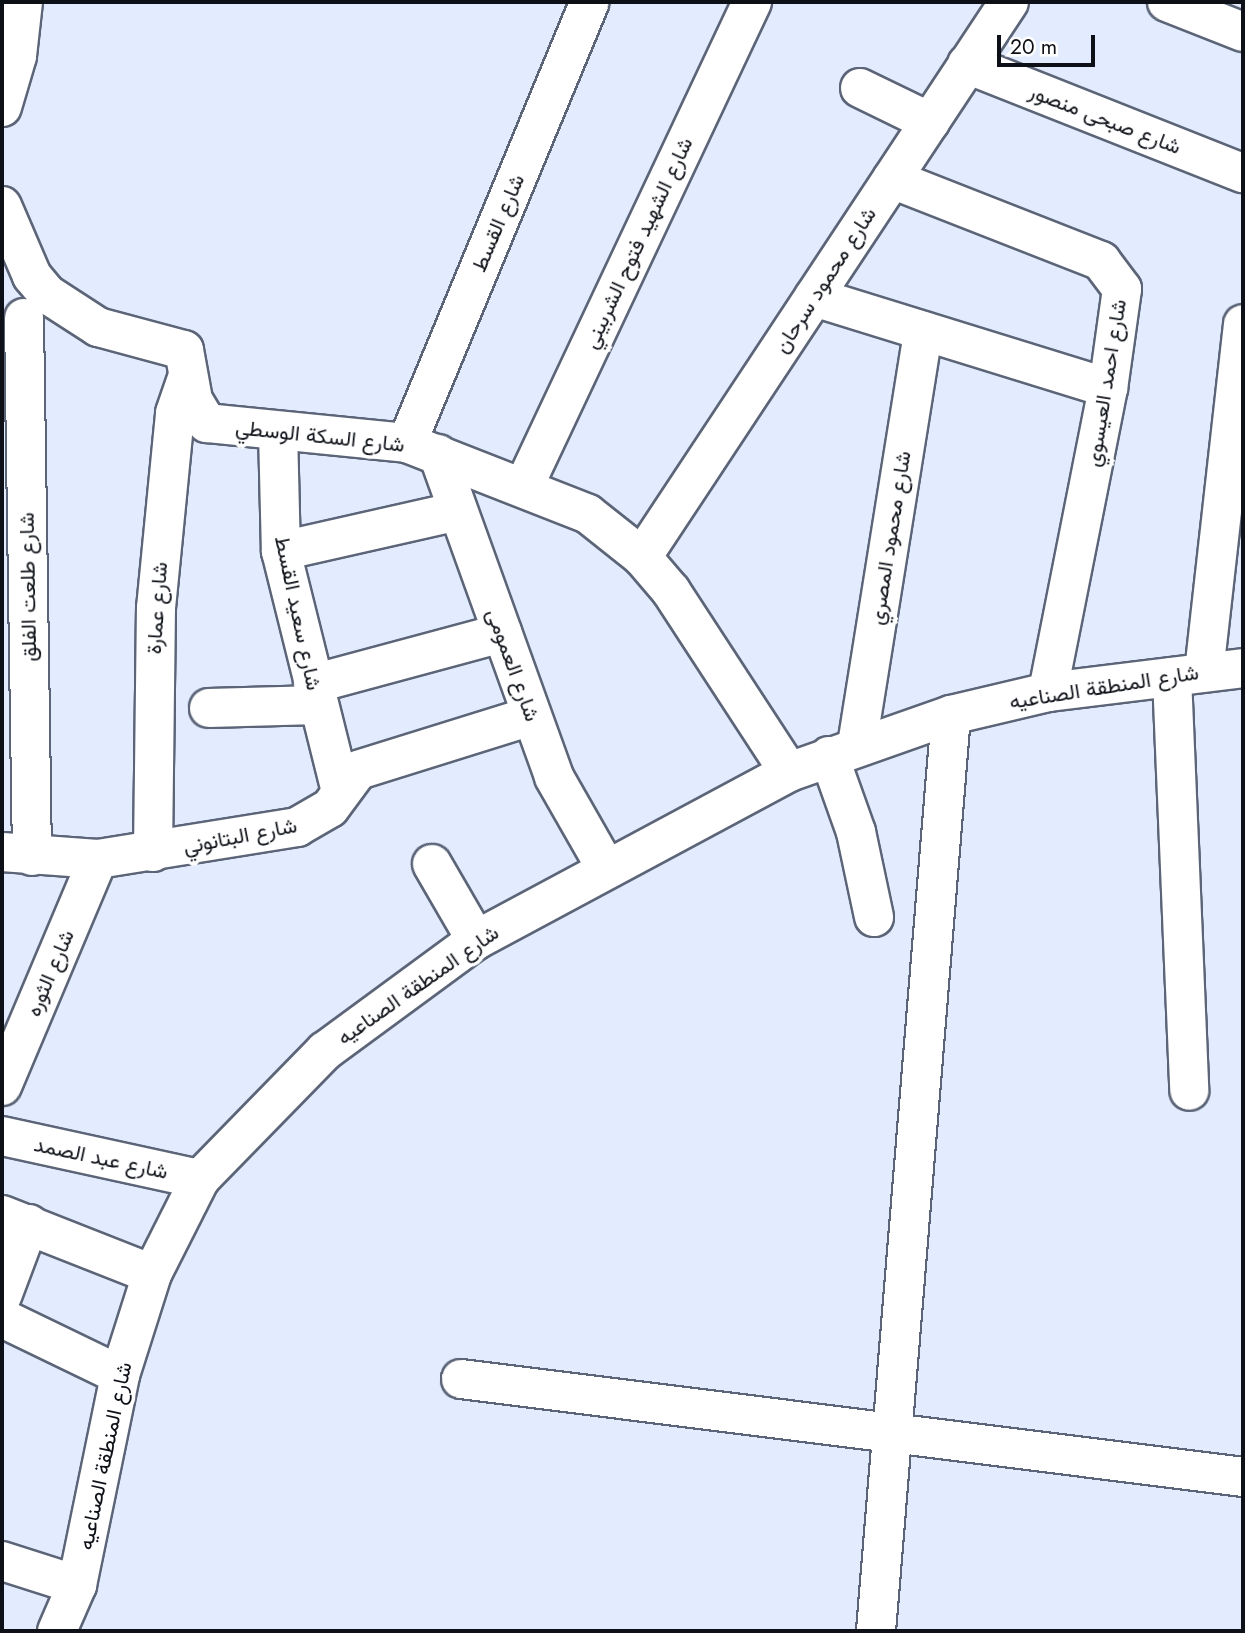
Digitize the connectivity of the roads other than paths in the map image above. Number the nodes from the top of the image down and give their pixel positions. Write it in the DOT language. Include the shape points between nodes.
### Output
graph roads {
  1 [pos="23,2"];
  2 [pos="590,2"];
  3 [pos="752,2"];
  4 [pos="1009,2"];
  5 [pos="1167,2"];
  6 [pos="1243,32"];
  7 [pos="10,56"];
  8 [pos="967,64"];
  9 [pos="859,88"];
  10 [pos="2,107"];
  11 [pos="930,122"];
  12 [pos="1243,173"];
  13 [pos="892,179"];
  14 [pos="2,206"];
  15 [pos="814,297"];
  16 [pos="77,317"];
  17 [pos="13,318"];
  18 [pos="1243,324"];
  19 [pos="923,331"];
  20 [pos="191,367"];
  21 [pos="1108,388"];
  22 [pos="278,430"];
  23 [pos="422,449"];
  24 [pos="525,484"];
  25 [pos="458,511"];
  26 [pos="281,551"];
  27 [pos="642,557"];
  28 [pos="502,633"];
  29 [pos="1243,668"];
  30 [pos="1188,674"];
  31 [pos="1048,692"];
  32 [pos="315,695"];
  33 [pos="209,708"];
  34 [pos="951,715"];
  35 [pos="531,716"];
  36 [pos="843,751"];
  37 [pos="789,772"];
  38 [pos="341,792"];
  39 [pos="153,852"];
  40 [pos="17,854"];
  41 [pos="97,859"];
  42 [pos="432,864"];
  43 [pos="606,868"];
  44 [pos="874,917"];
  45 [pos="475,940"];
  46 [pos="2,1086"];
  47 [pos="1189,1091"];
  48 [pos="2,1136"];
  49 [pos="200,1179"];
  50 [pos="15,1220"];
  51 [pos="152,1274"];
  52 [pos="2,1296"];
  53 [pos="2,1318"];
  54 [pos="120,1375"];
  55 [pos="461,1378"];
  56 [pos="897,1438"];
  57 [pos="1243,1477"];
  58 [pos="2,1561"];
  59 [pos="77,1585"];
  60 [pos="57,1631"];
  61 [pos="876,1631"];
  1 -- 7 [label="street"];
  2 -- 23 [label="street, شارع القسط"];
  3 -- 24 [label="street, شارع الشهيد فتوح الشربيني"];
  4 -- 8 [label="street, شارع محمود سرحان"];
  5 -- 6 [label="street"];
  7 -- 10 [label="street"];
  8 -- 11 [label="street, شارع محمود سرحان"];
  8 -- 12 [label="street, شارع صبحى منصور"];
  9 -- 11 [label="street"];
  11 -- 13 [label="street, شارع محمود سرحان"];
  13 -- 15 [label="street, شارع محمود سرحان"];
  13 -- 21 [label="street, شارع احمد العيسوي" via="1114,271 1122,289"];
  14 -- 16 [label="street" via="32,276"];
  15 -- 19 [label="street"];
  15 -- 27 [label="street, شارع محمود سرحان"];
  16 -- 17 [label="street"];
  16 -- 20 [label="street" via="173,343"];
  17 -- 40 [label="street, شارع طلعت الفلق"];
  18 -- 30 [label="street"];
  19 -- 21 [label="street"];
  19 -- 36 [label="street, شارع محمود المصري"];
  20 -- 22 [label="street, شارع السكة الوسطي" via="193,400 207,423"];
  20 -- 39 [label="street, شارع عمارة" via="175,413 156,608"];
  21 -- 31 [label="street, شارع احمد العيسوي"];
  22 -- 23 [label="street, شارع السكة الوسطي"];
  22 -- 26 [label="street, شارع سعيد القسط"];
  23 -- 24 [label="street, شارع السكة الوسطي"];
  23 -- 25 [label="street, شارع العمومى"];
  24 -- 27 [label="street, شارع السكة الوسطي" via="587,514"];
  25 -- 26 [label="street"];
  25 -- 28 [label="street, شارع العمومى"];
  26 -- 32 [label="street, شارع سعيد القسط"];
  27 -- 37 [label="street, شارع السكة الوسطي"];
  28 -- 32 [label="street"];
  28 -- 35 [label="street, شارع العمومى"];
  29 -- 30 [label="street, شارع المنطقة الصناعيه"];
  30 -- 31 [label="street, شارع المنطقة الصناعيه"];
  30 -- 47 [label="street"];
  31 -- 34 [label="street, شارع المنطقة الصناعيه"];
  32 -- 33 [label="street"];
  32 -- 38 [label="street, شارع سعيد القسط"];
  34 -- 36 [label="street, شارع المنطقة الصناعيه"];
  34 -- 56 [label="street"];
  35 -- 38 [label="street, شارع البتانوني" via="371,765"];
  35 -- 43 [label="street, شارع العمومى" via="554,777"];
  36 -- 37 [label="street, شارع المنطقة الصناعيه"];
  36 -- 44 [label="street"];
  37 -- 43 [label="street, شارع المنطقة الصناعيه"];
  38 -- 39 [label="street, شارع البتانوني" via="330,808 297,827"];
  39 -- 41 [label="street, شارع البتانوني"];
  40 -- 41 [label="street, شارع البتانوني"];
  41 -- 46 [label="street, شارع الثوره"];
  42 -- 45 [label="street"];
  43 -- 45 [label="street, شارع المنطقة الصناعيه"];
  45 -- 49 [label="street, شارع المنطقة الصناعيه" via="324,1051"];
  48 -- 49 [label="street, شارع عبد الصمد"];
  49 -- 51 [label="street, شارع المنطقة الصناعيه"];
  50 -- 51 [label="street"];
  50 -- 52 [label="street"];
  51 -- 54 [label="street, شارع المنطقة الصناعيه"];
  53 -- 54 [label="street"];
  54 -- 59 [label="street, شارع المنطقة الصناعيه"];
  55 -- 56 [label="street"];
  56 -- 57 [label="street"];
  56 -- 61 [label="street"];
  58 -- 59 [label="street"];
  59 -- 60 [label="street, شارع المنطقة الصناعيه"];
}
